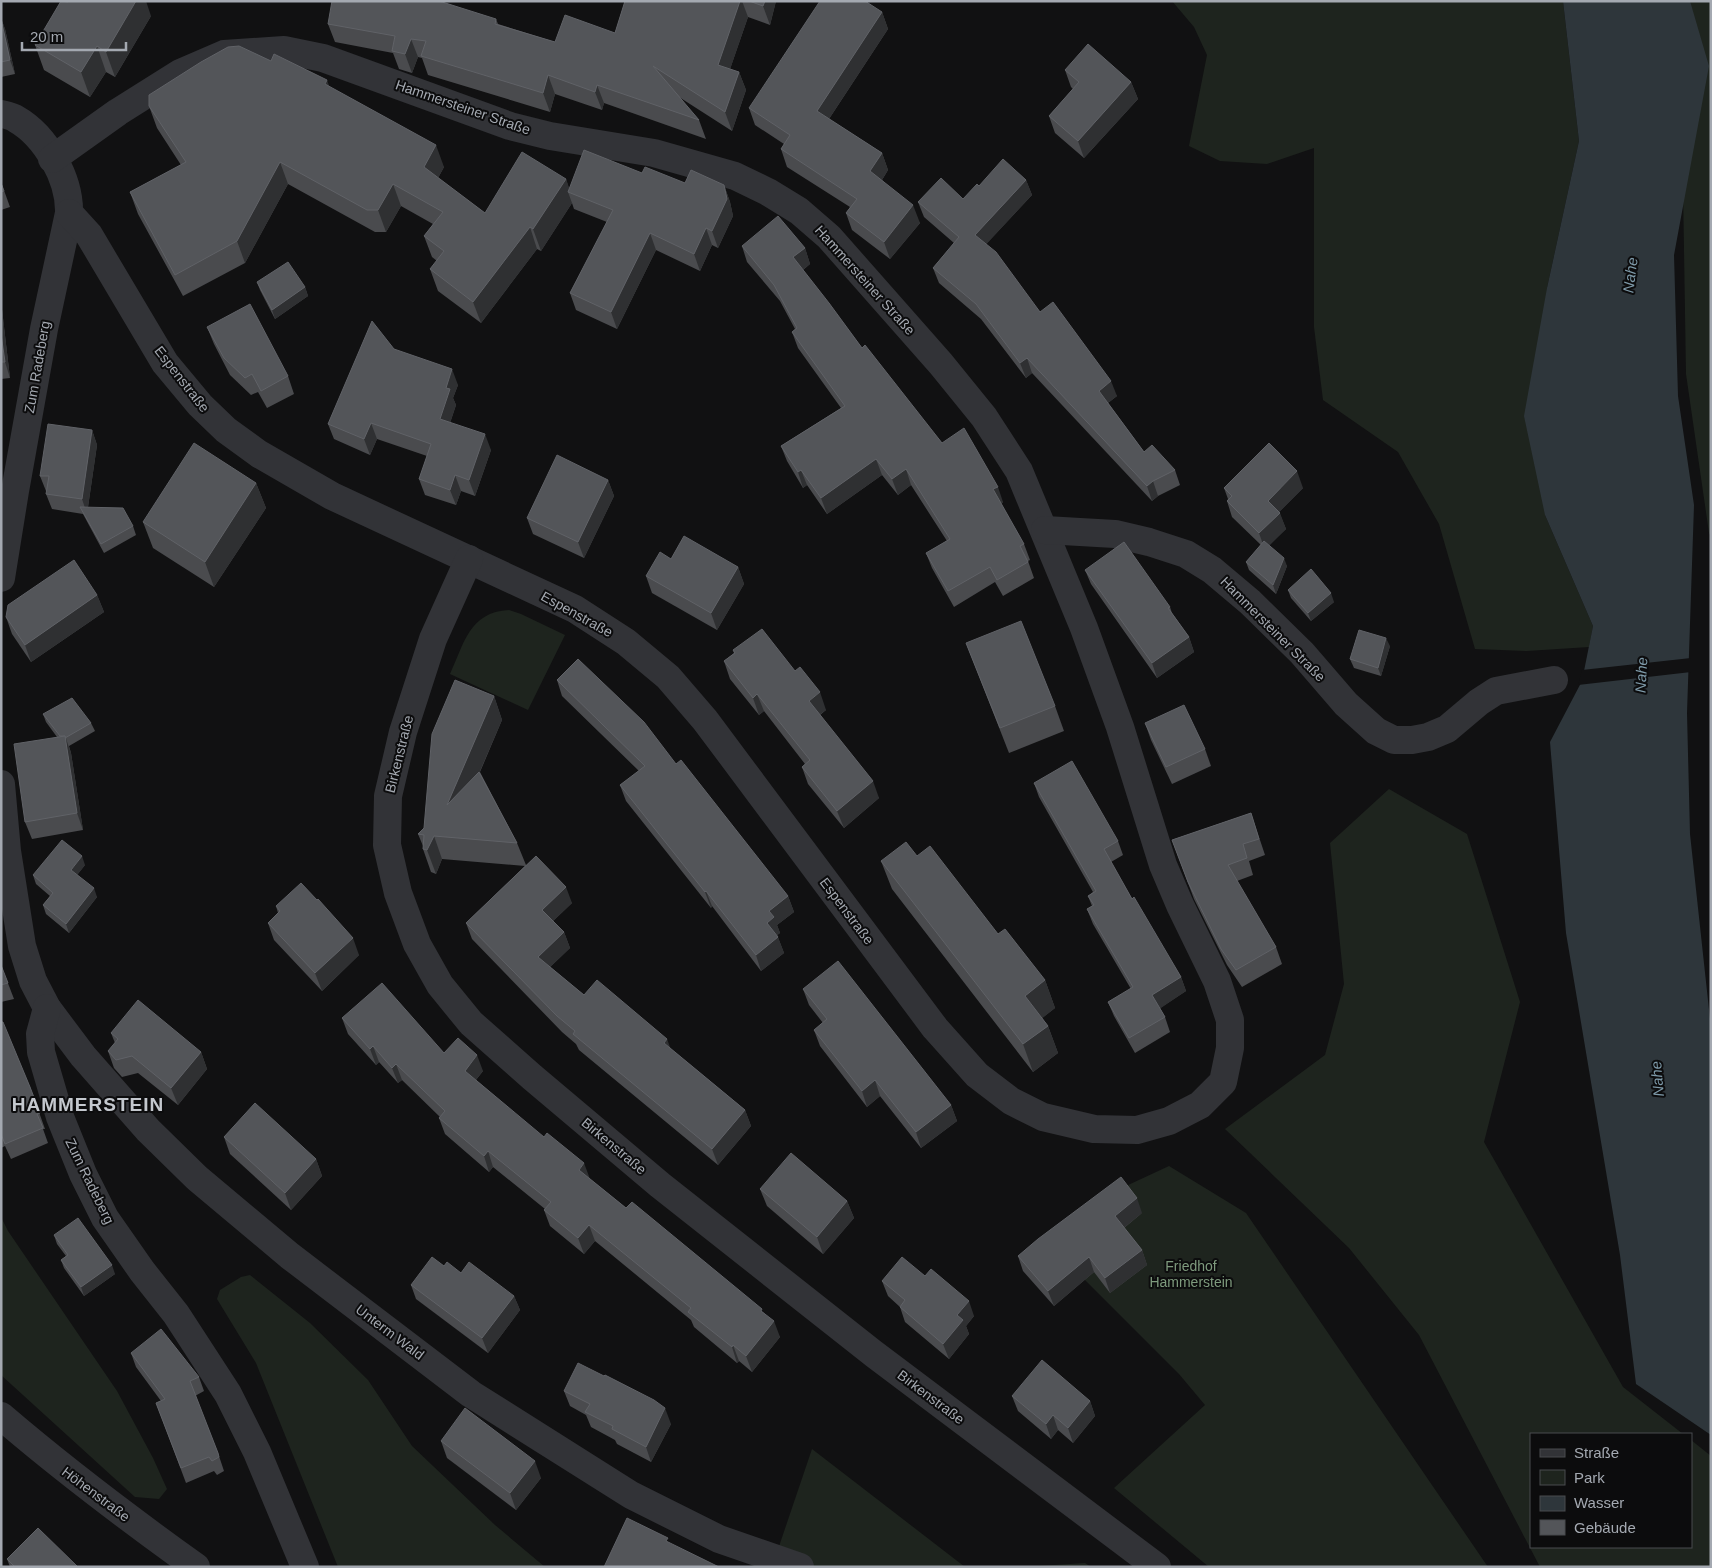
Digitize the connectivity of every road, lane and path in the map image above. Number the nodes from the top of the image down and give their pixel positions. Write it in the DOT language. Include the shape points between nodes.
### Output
graph roads {
  1 [pos="1,114"];
  2 [pos="52,159"];
  3 [pos="69,213"];
  4 [pos="1045,530"];
  5 [pos="469,559"];
  6 [pos="1,578"];
  7 [pos="1554,680"];
  8 [pos="1,784"];
  9 [pos="47,1008"];
  10 [pos="1,1416"];
  11 [pos="196,1567"];
  12 [pos="304,1567"];
  13 [pos="800,1567"];
  14 [pos="1157,1567"];
  1 -- 2 [label="street" via="15,118 37,134"];
  2 -- 3 [label="street, Zum Radeberg" via="69,200"];
  2 -- 4 [label="street, Hammersteiner Straße" via="180,73 224,54 284,50 323,58 510,126 654,153 735,176 799,211 829,237 934,356 984,417 1020,472"];
  3 -- 5 [label="street, Espenstraße" via="89,236 165,362 200,405 226,430 259,454 332,496"];
  3 -- 6 [label="street, Zum Radeberg" via="44,330"];
  4 -- 5 [label="street, Espenstraße" via="1120,727 1163,865 1217,981 1230,1020 1230,1048 1223,1082 1200,1105 1169,1121 1137,1130 1094,1129 1043,1117 1011,1101 977,1075 935,1028 705,720 668,677 626,642 575,609"];
  4 -- 7 [label="street, Hammersteiner Straße" via="1115,534 1193,558 1250,602 1302,653 1346,704 1376,731 1394,740 1428,737 1447,729 1496,692"];
  5 -- 14 [label="street, Birkenstraße" via="433,639 403,732 388,796 387,845 398,893 417,944 440,985 471,1023 660,1185 874,1354"];
  8 -- 9 [label="street" via="7,851 22,946 33,981"];
  9 -- 12 [label="street, Zum Radeberg" via="40,1034 41,1052 60,1118 83,1174 105,1218 176,1314 228,1394 257,1452"];
  9 -- 13 [label="street, Unterm Wald" via="83,1056 135,1115 197,1178 290,1256 471,1394 631,1495 719,1539"];
  10 -- 11 [label="street, Höhenstraße" via="53,1461"];
}
